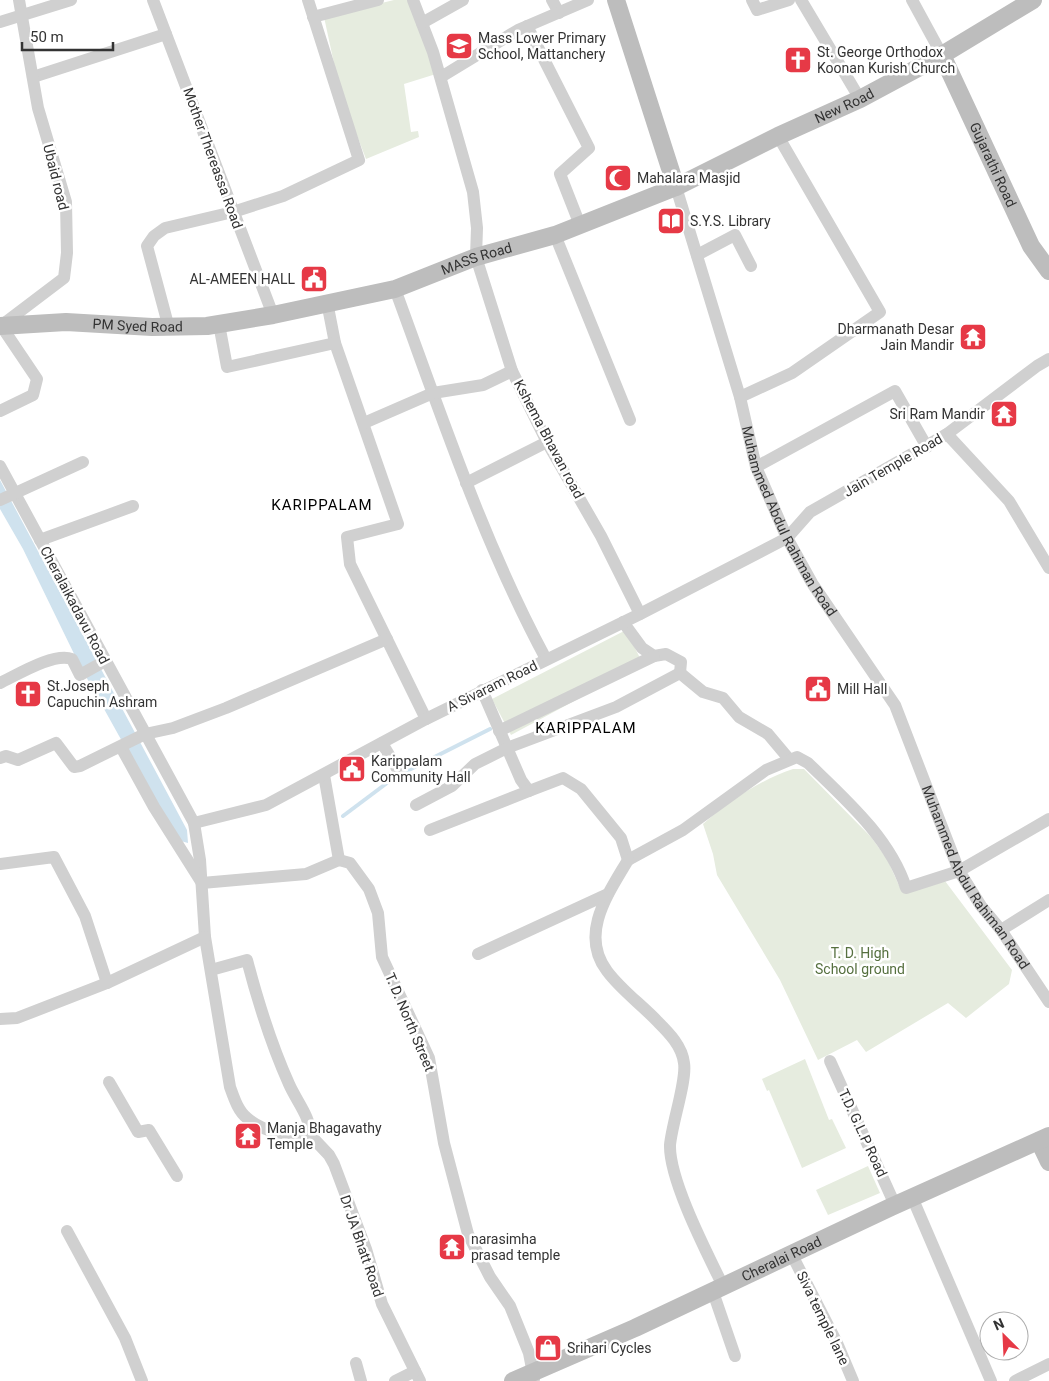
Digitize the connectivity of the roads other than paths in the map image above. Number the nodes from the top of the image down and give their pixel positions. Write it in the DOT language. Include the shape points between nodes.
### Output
graph roads {
  1 [pos="19,0"];
  2 [pos="71,0"];
  3 [pos="153,0"];
  4 [pos="308,0"];
  5 [pos="378,0"];
  6 [pos="413,0"];
  7 [pos="463,0"];
  8 [pos="552,0"];
  9 [pos="588,0"];
  10 [pos="616,0"];
  11 [pos="752,0"];
  12 [pos="789,0"];
  13 [pos="801,0"];
  14 [pos="912,0"];
  15 [pos="1033,0"];
  16 [pos="559,13"];
  17 [pos="22,17"];
  18 [pos="313,17"];
  19 [pos="0,22"];
  20 [pos="422,23"];
  21 [pos="527,26"];
  22 [pos="166,34"];
  23 [pos="942,55"];
  24 [pos="33,77"];
  25 [pos="441,77"];
  26 [pos="860,99"];
  27 [pos="778,136"];
  28 [pos="676,187"];
  29 [pos="233,212"];
  30 [pos="580,225"];
  31 [pos="555,235"];
  32 [pos="697,255"];
  33 [pos="476,257"];
  34 [pos="751,266"];
  35 [pos="1049,271"];
  36 [pos="395,289"];
  37 [pos="327,302"];
  38 [pos="273,316"];
  39 [pos="219,324"];
  40 [pos="1,327"];
  41 [pos="169,328"];
  42 [pos="335,343"];
  43 [pos="1049,359"];
  44 [pos="512,370"];
  45 [pos="433,393"];
  46 [pos="740,397"];
  47 [pos="0,411"];
  48 [pos="630,420"];
  49 [pos="364,423"];
  50 [pos="947,434"];
  51 [pos="547,442"];
  52 [pos="926,447"];
  53 [pos="83,462"];
  54 [pos="0,466"];
  55 [pos="756,467"];
  56 [pos="466,483"];
  57 [pos="8,496"];
  58 [pos="133,506"];
  59 [pos="787,538"];
  60 [pos="40,540"];
  61 [pos="1049,568"];
  62 [pos="640,614"];
  63 [pos="623,622"];
  64 [pos="387,639"];
  65 [pos="654,656"];
  66 [pos="546,659"];
  67 [pos="105,661"];
  68 [pos="680,673"];
  69 [pos="0,683"];
  70 [pos="482,690"];
  71 [pos="426,719"];
  72 [pos="499,731"];
  73 [pos="143,735"];
  74 [pos="382,743"];
  75 [pos="121,747"];
  76 [pos="507,748"];
  77 [pos="0,758"];
  78 [pos="790,759"];
  79 [pos="400,774"];
  80 [pos="324,775"];
  81 [pos="529,791"];
  82 [pos="416,805"];
  83 [pos="1049,819"];
  84 [pos="194,824"];
  85 [pos="430,830"];
  86 [pos="339,860"];
  87 [pos="628,860"];
  88 [pos="0,864"];
  89 [pos="959,871"];
  90 [pos="202,883"];
  91 [pos="608,894"];
  92 [pos="1049,900"];
  93 [pos="1001,930"];
  94 [pos="205,937"];
  95 [pos="478,954"];
  96 [pos="211,970"];
  97 [pos="107,983"];
  98 [pos="1049,1002"];
  99 [pos="0,1019"];
  100 [pos="830,1061"];
  101 [pos="109,1082"];
  102 [pos="311,1136"];
  103 [pos="1044,1139"];
  104 [pos="1049,1162"];
  105 [pos="177,1176"];
  106 [pos="912,1198"];
  107 [pos="895,1205"];
  108 [pos="67,1231"];
  109 [pos="792,1255"];
  110 [pos="718,1289"];
  111 [pos="735,1356"];
  112 [pos="356,1363"];
  113 [pos="1049,1364"];
  114 [pos="417,1376"];
  115 [pos="533,1376"];
  116 [pos="142,1381"];
  117 [pos="361,1381"];
  118 [pos="395,1381"];
  119 [pos="513,1381"];
  120 [pos="853,1381"];
  121 [pos="991,1381"];
  122 [pos="1015,1381"];
  1 -- 17 [label="street, Ubaid road"];
  2 -- 17 [label="street"];
  3 -- 22 [label="street, Mother Thereassa Road"];
  4 -- 18 [label="street"];
  5 -- 18 [label="street"];
  6 -- 20 [label="street, Kshema Bhavan road"];
  7 -- 20 [label="street"];
  8 -- 16 [label="street"];
  9 -- 16 [label="street"];
  10 -- 28 [label="street, Muhammed Abdul Rahiman Road"];
  11 -- 12 [label="street" via="757,10"];
  13 -- 26 [label="street"];
  14 -- 23 [label="street"];
  15 -- 23 [label="street, New Road"];
  16 -- 21 [label="street"];
  17 -- 19 [label="street"];
  17 -- 24 [label="street, Ubaid road"];
  18 -- 29 [label="street" via="359,160 283,196"];
  20 -- 25 [label="street, Kshema Bhavan road"];
  21 -- 25 [label="street"];
  21 -- 30 [label="street" via="589,148 560,174"];
  22 -- 24 [label="street"];
  22 -- 29 [label="street, Mother Thereassa Road"];
  23 -- 26 [label="street, New Road"];
  23 -- 35 [label="street, Gujarathi Road" via="1031,246"];
  24 -- 40 [label="street, Ubaid road" via="38,108 66,202 64,278"];
  25 -- 33 [label="street, Kshema Bhavan road" via="473,192"];
  26 -- 27 [label="street, New Road"];
  27 -- 28 [label="street, New Road"];
  27 -- 46 [label="street" via="880,312 792,373"];
  28 -- 30 [label="street, MASS Road"];
  28 -- 32 [label="street, Muhammed Abdul Rahiman Road"];
  29 -- 38 [label="street, Mother Thereassa Road"];
  29 -- 41 [label="street" via="166,228 154,236 148,246"];
  30 -- 31 [label="street, MASS Road"];
  31 -- 33 [label="street, MASS Road"];
  31 -- 48 [label="street"];
  32 -- 34 [label="street" via="736,235"];
  32 -- 46 [label="street, Muhammed Abdul Rahiman Road"];
  33 -- 36 [label="street, MASS Road"];
  33 -- 44 [label="street, Kshema Bhavan road"];
  36 -- 37 [label="street, MASS Road"];
  36 -- 45 [label="street"];
  37 -- 38 [label="street, MASS Road"];
  37 -- 42 [label="street"];
  38 -- 39 [label="street, PM Syed Road"];
  39 -- 41 [label="street, PM Syed Road"];
  39 -- 42 [label="street" via="227,367"];
  40 -- 41 [label="street, PM Syed Road" via="66,322"];
  40 -- 47 [label="street" via="37,379 33,395"];
  42 -- 49 [label="street"];
  43 -- 50 [label="street, Jain Temple Road"];
  44 -- 45 [label="street" via="483,386"];
  44 -- 51 [label="street, Kshema Bhavan road"];
  45 -- 49 [label="street"];
  45 -- 56 [label="street"];
  46 -- 55 [label="street, Muhammed Abdul Rahiman Road"];
  49 -- 64 [label="street" via="398,524 347,537 350,564"];
  50 -- 52 [label="street, Jain Temple Road"];
  50 -- 61 [label="street" via="1009,501"];
  51 -- 56 [label="street"];
  51 -- 62 [label="street, Kshema Bhavan road" via="601,536"];
  52 -- 55 [label="street" via="895,391"];
  52 -- 59 [label="street, Jain Temple Road" via="810,512"];
  53 -- 57 [label="street"];
  54 -- 57 [label="street, Cheralaikadavu Road"];
  55 -- 59 [label="street, Muhammed Abdul Rahiman Road"];
  56 -- 66 [label="street" via="517,606"];
  57 -- 60 [label="street, Cheralaikadavu Road"];
  58 -- 60 [label="street"];
  59 -- 62 [label="street, A Sivaram Road"];
  59 -- 89 [label="street, Muhammed Abdul Rahiman Road" via="812,583 895,705"];
  60 -- 67 [label="street, Cheralaikadavu Road"];
  62 -- 63 [label="street, A Sivaram Road"];
  63 -- 65 [label="street" via="642,648"];
  63 -- 66 [label="street, A Sivaram Road"];
  64 -- 71 [label="street"];
  64 -- 73 [label="street" via="226,708"];
  65 -- 68 [label="street" via="666,654 681,662"];
  65 -- 72 [label="street"];
  66 -- 70 [label="street, A Sivaram Road"];
  67 -- 69 [label="street" via="80,675 72,659 60,657"];
  67 -- 73 [label="street, Cheralaikadavu Road"];
  68 -- 76 [label="street" via="616,707"];
  68 -- 78 [label="street" via="703,692 723,698 739,718 768,734"];
  70 -- 71 [label="street, A Sivaram Road"];
  70 -- 72 [label="street"];
  71 -- 74 [label="street, A Sivaram Road"];
  72 -- 76 [label="street"];
  73 -- 75 [label="street"];
  73 -- 84 [label="street, Cheralaikadavu Road"];
  74 -- 79 [label="street"];
  74 -- 80 [label="street, A Sivaram Road"];
  75 -- 77 [label="street" via="74,767 56,743 18,760 6,756"];
  75 -- 90 [label="street"];
  76 -- 81 [label="street"];
  76 -- 82 [label="street" via="475,764 452,786"];
  78 -- 87 [label="street" via="766,770 683,830"];
  78 -- 89 [label="street" via="797,756 808,763 863,819 894,857 906,888"];
  80 -- 84 [label="street, A Sivaram Road" via="266,805"];
  80 -- 86 [label="street"];
  81 -- 85 [label="street"];
  81 -- 87 [label="street" via="562,778 581,789 621,838"];
  83 -- 89 [label="street"];
  84 -- 90 [label="street"];
  86 -- 90 [label="street" via="306,874"];
  86 -- 115 [label="street, T. D. North Street" via="350,863 368,889 378,913 382,957 433,1071 444,1144 468,1234 486,1270 510,1306 530,1353"];
  87 -- 91 [label="street"];
  88 -- 97 [label="street" via="54,857 86,916"];
  89 -- 93 [label="street, Muhammed Abdul Rahiman Road"];
  90 -- 94 [label="street"];
  91 -- 95 [label="street"];
  91 -- 110 [label="street" via="594,934 597,954 607,971 672,1037 685,1064 670,1147 672,1166"];
  92 -- 93 [label="street"];
  93 -- 98 [label="street, Muhammed Abdul Rahiman Road"];
  94 -- 96 [label="street"];
  94 -- 97 [label="street"];
  96 -- 102 [label="street" via="230,1087 239,1108 247,1118 286,1136"];
  96 -- 102 [label="street" via="247,960 261,1011 289,1085 310,1123"];
  97 -- 99 [label="street" via="17,1018"];
  100 -- 107 [label="street, T.D. G.L.P Road"];
  101 -- 105 [label="street" via="138,1132 148,1130"];
  102 -- 114 [label="street, Dr JA Bhatt Road" via="334,1164 384,1309"];
  103 -- 104 [label="street"];
  103 -- 106 [label="street, Cheralai Road"];
  106 -- 107 [label="street, Cheralai Road"];
  106 -- 121 [label="street"];
  107 -- 109 [label="street, Cheralai Road"];
  108 -- 116 [label="street" via="125,1338"];
  109 -- 110 [label="street, Cheralai Road"];
  109 -- 120 [label="street, Siva temple lane"];
  110 -- 111 [label="street"];
  110 -- 115 [label="street, Cheralai Road"];
  112 -- 117 [label="street"];
  113 -- 122 [label="street"];
  114 -- 118 [label="street"];
  115 -- 119 [label="street, Cheralai Road"];
}
